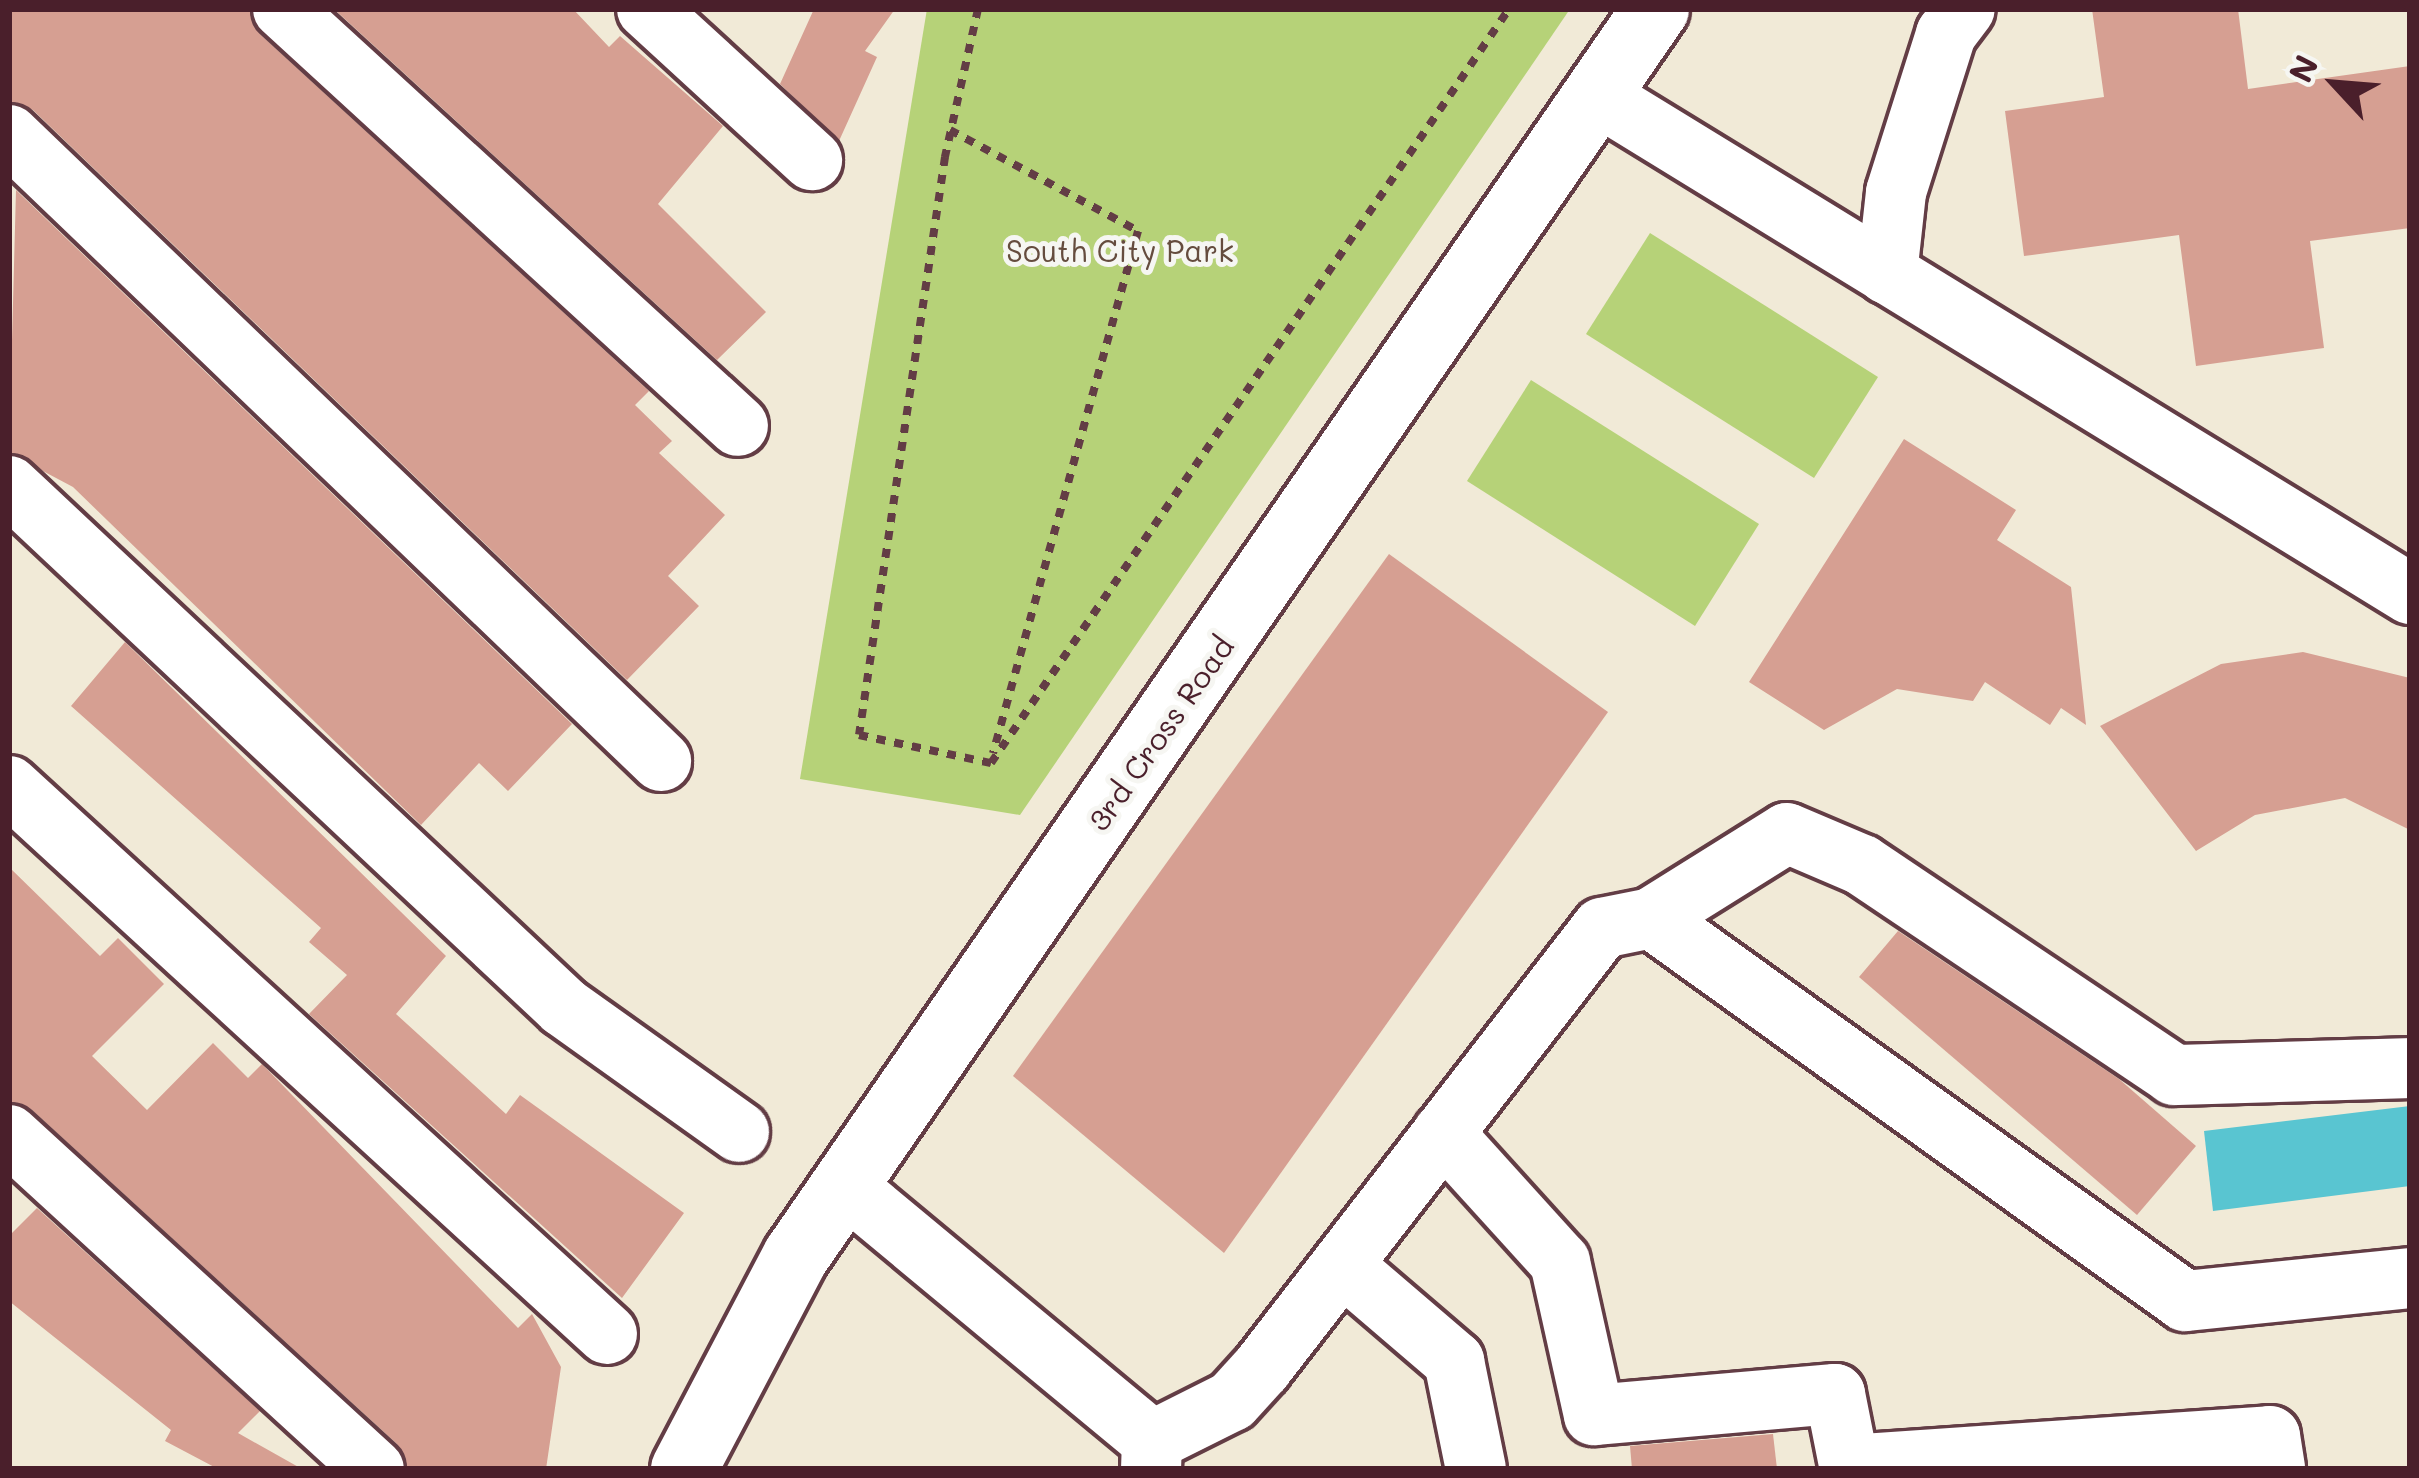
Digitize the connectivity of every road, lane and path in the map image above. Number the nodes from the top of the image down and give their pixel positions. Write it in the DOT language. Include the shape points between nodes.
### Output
graph roads {
  1 [pos="283,9"];
  2 [pos="647,9"];
  3 [pos="977,9"];
  4 [pos="1509,9"];
  5 [pos="1656,9"];
  6 [pos="1965,9"];
  7 [pos="1604,99"];
  8 [pos="950,130"];
  9 [pos="9,135"];
  10 [pos="812,160"];
  11 [pos="1887,274"];
  12 [pos="738,426"];
  13 [pos="9,485"];
  14 [pos="2410,594"];
  15 [pos="661,761"];
  16 [pos="991,763"];
  17 [pos="9,786"];
  18 [pos="1651,918"];
  19 [pos="2410,1068"];
  20 [pos="739,1132"];
  21 [pos="1443,1133"];
  22 [pos="9,1135"];
  23 [pos="844,1185"];
  24 [pos="1342,1265"];
  25 [pos="2410,1278"];
  26 [pos="607,1334"];
  27 [pos="1152,1455"];
  28 [pos="374,1469"];
  29 [pos="684,1469"];
  30 [pos="1476,1469"];
  31 [pos="2276,1469"];
  1 -- 12 [label="street"];
  2 -- 10 [label="street"];
  3 -- 8 [label="path"];
  4 -- 16 [label="path"];
  5 -- 7 [label="street, 3rd Cross Road"];
  6 -- 11 [label="street" via="1946,34 1896,192"];
  7 -- 11 [label="street"];
  7 -- 23 [label="street, 3rd Cross Road"];
  8 -- 16 [label="path" via="859,735"];
  8 -- 16 [label="path" via="1138,232"];
  9 -- 15 [label="street"];
  11 -- 14 [label="street"];
  13 -- 20 [label="street" via="564,1006"];
  17 -- 26 [label="street"];
  18 -- 19 [label="street" via="1787,833 1862,865 2174,1076"];
  18 -- 21 [label="street" via="1602,928"];
  18 -- 25 [label="street" via="2185,1301"];
  21 -- 24 [label="street"];
  21 -- 31 [label="street" via="1560,1262 1594,1415 1835,1394 1849,1465 2270,1436"];
  22 -- 28 [label="street"];
  23 -- 27 [label="street"];
  23 -- 29 [label="street, 3rd Cross Road"];
  24 -- 27 [label="street" via="1232,1401"];
  24 -- 30 [label="street" via="1454,1361"];
}
